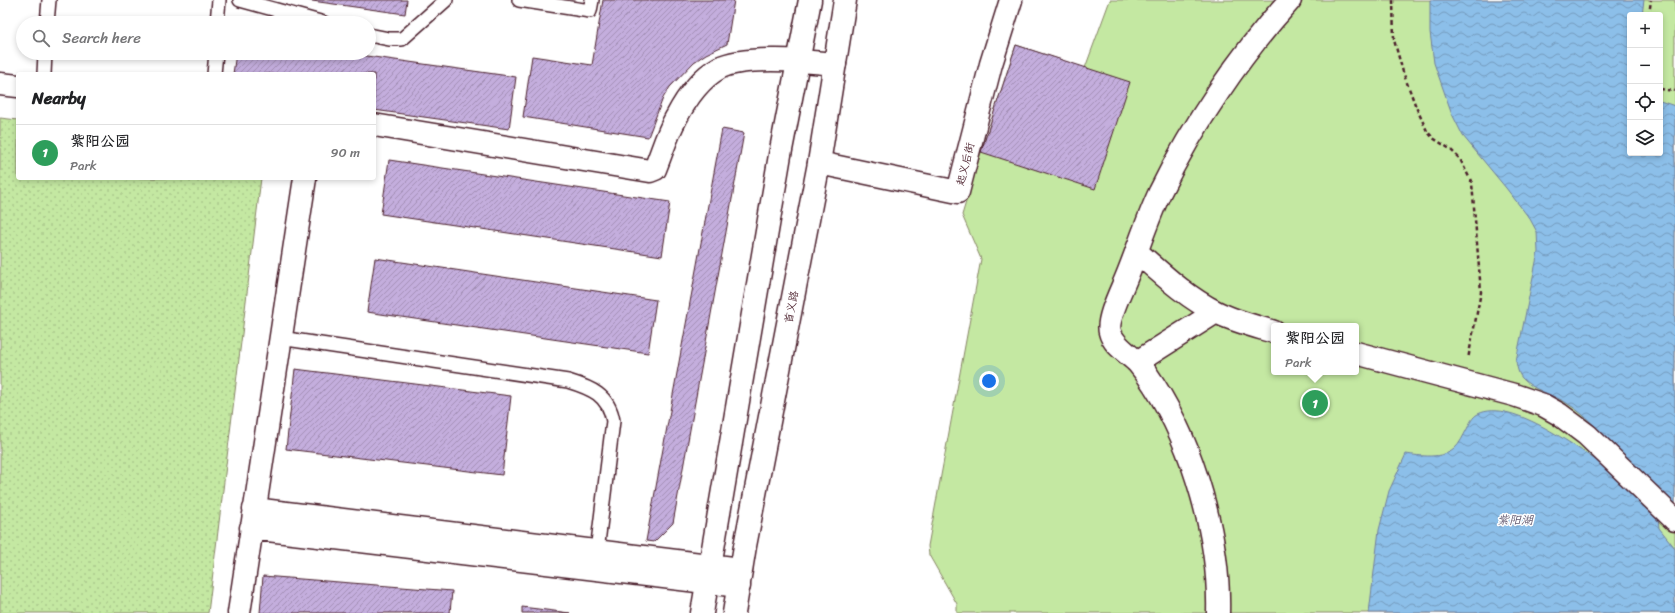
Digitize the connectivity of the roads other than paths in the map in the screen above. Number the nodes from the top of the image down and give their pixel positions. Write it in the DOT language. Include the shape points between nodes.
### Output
graph roads {
  1 [pos="49,0"];
  2 [pos="219,0"];
  3 [pos="240,0"];
  4 [pos="446,0"];
  5 [pos="519,0"];
  6 [pos="592,0"];
  7 [pos="810,0"];
  8 [pos="845,0"];
  9 [pos="1011,0"];
  10 [pos="1290,0"];
  11 [pos="48,16"];
  12 [pos="218,16"];
  13 [pos="298,16"];
  14 [pos="376,36"];
  15 [pos="45,60"];
  16 [pos="215,60"];
  17 [pos="798,61"];
  18 [pos="834,64"];
  19 [pos="44,72"];
  20 [pos="214,72"];
  21 [pos="0,84"];
  22 [pos="16,86"];
  23 [pos="376,125"];
  24 [pos="819,163"];
  25 [pos="305,180"];
  26 [pos="1137,252"];
  27 [pos="1216,312"];
  28 [pos="1271,331"];
  29 [pos="280,338"];
  30 [pos="1359,354"];
  31 [pos="1137,362"];
  32 [pos="1670,515"];
  33 [pos="253,519"];
  34 [pos="597,551"];
  35 [pos="708,574"];
  36 [pos="740,577"];
  37 [pos="239,613"];
  38 [pos="702,613"];
  39 [pos="734,613"];
  40 [pos="1218,613"];
  1 -- 11 [label="lane"];
  2 -- 12 [label="lane"];
  3 -- 13 [label="lane"];
  4 -- 14 [label="lane" via="402,39"];
  5 -- 6 [label="lane" via="590,11"];
  7 -- 17 [label="street"];
  8 -- 18 [label="street, 首义路"];
  9 -- 24 [label="street, 起义后街" via="958,192"];
  10 -- 26 [label="street" via="1243,57 1195,129 1160,193"];
  15 -- 19 [label="lane"];
  16 -- 20 [label="lane"];
  17 -- 18 [label="street"];
  17 -- 23 [label="street" via="739,62 719,68 707,76 688,97 675,120 655,169 650,171"];
  17 -- 35 [label="street"];
  18 -- 24 [label="street, 首义路"];
  21 -- 22 [label="street"];
  24 -- 36 [label="street, 首义路"];
  25 -- 29 [label="street"];
  26 -- 27 [label="street" via="1174,284"];
  26 -- 31 [label="street" via="1114,310 1109,331 1121,348"];
  27 -- 28 [label="street"];
  27 -- 31 [label="street"];
  29 -- 33 [label="street"];
  29 -- 34 [label="lane" via="568,381 593,390 609,406 613,421"];
  30 -- 32 [label="street" via="1543,405 1571,423"];
  31 -- 40 [label="street" via="1168,406 1193,468 1212,535"];
  33 -- 34 [label="street"];
  33 -- 35 [label="street"];
  33 -- 37 [label="street"];
  34 -- 35 [label="street"];
  35 -- 36 [label="street"];
  35 -- 38 [label="street"];
  36 -- 39 [label="street, 首义路"];
}
